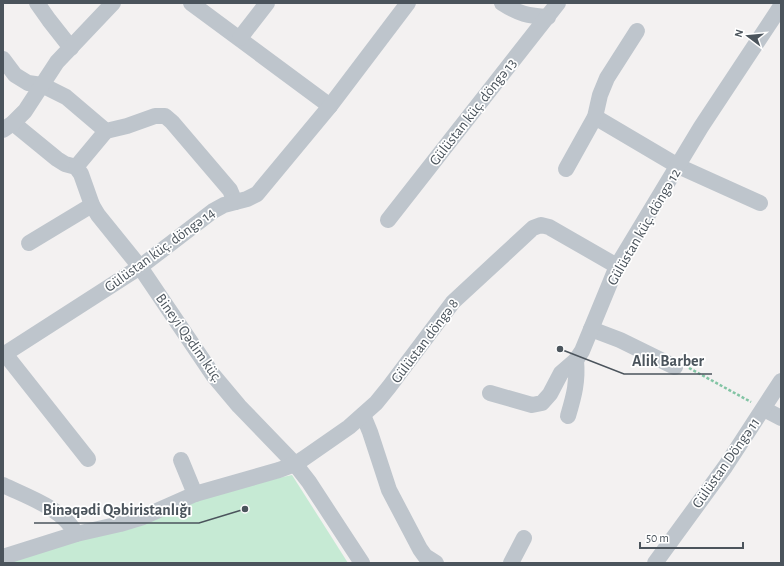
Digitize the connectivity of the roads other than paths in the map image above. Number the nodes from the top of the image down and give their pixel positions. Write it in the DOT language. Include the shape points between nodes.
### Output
graph roads {
  1 [pos="37,3"];
  2 [pos="113,3"];
  3 [pos="191,3"];
  4 [pos="267,3"];
  5 [pos="408,3"];
  6 [pos="502,3"];
  7 [pos="558,3"];
  8 [pos="781,6"];
  9 [pos="548,17"];
  10 [pos="637,31"];
  11 [pos="240,38"];
  12 [pos="71,48"];
  13 [pos="3,59"];
  14 [pos="42,85"];
  15 [pos="330,106"];
  16 [pos="595,117"];
  17 [pos="8,126"];
  18 [pos="106,131"];
  19 [pos="678,166"];
  20 [pos="76,167"];
  21 [pos="566,169"];
  22 [pos="235,202"];
  23 [pos="760,204"];
  24 [pos="92,205"];
  25 [pos="388,220"];
  26 [pos="29,243"];
  27 [pos="618,266"];
  28 [pos="140,267"];
  29 [pos="591,329"];
  30 [pos="4,354"];
  31 [pos="576,360"];
  32 [pos="675,367"];
  33 [pos="781,381"];
  34 [pos="490,393"];
  35 [pos="764,409"];
  36 [pos="363,415"];
  37 [pos="568,416"];
  38 [pos="781,418"];
  39 [pos="88,459"];
  40 [pos="181,460"];
  41 [pos="295,464"];
  42 [pos="3,485"];
  43 [pos="195,494"];
  44 [pos="76,534"];
  45 [pos="524,538"];
  46 [pos="3,557"];
  47 [pos="362,563"];
  48 [pos="436,563"];
  49 [pos="511,563"];
  50 [pos="655,563"];
  1 -- 12 [label="street"];
  2 -- 12 [label="street"];
  3 -- 11 [label="street"];
  4 -- 11 [label="street"];
  5 -- 15 [label="street, Gülüstan küç. döngə 14"];
  6 -- 9 [label="street" via="527,16"];
  7 -- 9 [label="street, Gülüstan küç. döngə 13"];
  8 -- 19 [label="street, Gülüstan küç. döngə 12"];
  9 -- 25 [label="street, Gülüstan küç. döngə 13"];
  10 -- 16 [label="street" via="607,78"];
  11 -- 15 [label="street"];
  12 -- 14 [label="street" via="57,62"];
  13 -- 14 [label="street" via="15,75 28,83"];
  14 -- 17 [label="street" via="25,111"];
  14 -- 18 [label="street" via="66,97"];
  15 -- 22 [label="street, Gülüstan küç. döngə 14" via="257,194"];
  16 -- 19 [label="street"];
  16 -- 21 [label="street"];
  17 -- 20 [label="street" via="65,164"];
  18 -- 20 [label="street"];
  18 -- 22 [label="street" via="155,116 165,116 230,190"];
  19 -- 23 [label="street"];
  19 -- 27 [label="street, Gülüstan küç. döngə 12"];
  20 -- 24 [label="street, Bineyi Qədim küç."];
  22 -- 28 [label="street, Gülüstan küç. döngə 14" via="213,211"];
  24 -- 26 [label="street"];
  24 -- 28 [label="street, Bineyi Qədim küç."];
  27 -- 29 [label="street, Gülüstan küç. döngə 12"];
  27 -- 36 [label="street, Gülüstan döngə 8" via="549,227 541,224 532,228 453,302 390,387"];
  28 -- 30 [label="street, Gülüstan küç. döngə 14"];
  28 -- 41 [label="street, Bineyi Qədim küç." via="213,375"];
  29 -- 31 [label="street, Gülüstan küç. döngə 12"];
  29 -- 32 [label="street"];
  30 -- 39 [label="street"];
  31 -- 34 [label="street, Gülüstan küç. döngə 12" via="561,373 542,403 532,405"];
  31 -- 37 [label="street" via="575,392"];
  33 -- 35 [label="street, Gülüstan Döngə 11"];
  35 -- 38 [label="street"];
  35 -- 50 [label="street, Gülüstan Döngə 11"];
  36 -- 41 [label="street, Gülüstan döngə 8"];
  36 -- 48 [label="street" via="389,490 420,549"];
  40 -- 43 [label="street"];
  41 -- 43 [label="street, Gülüstan döngə 8"];
  41 -- 47 [label="street, Bineyi Qədim küç."];
  42 -- 44 [label="street" via="59,513 72,525"];
  43 -- 44 [label="street, Gülüstan döngə 8" via="143,517"];
  44 -- 46 [label="street, Gülüstan döngə 8"];
  45 -- 49 [label="street"];
}
